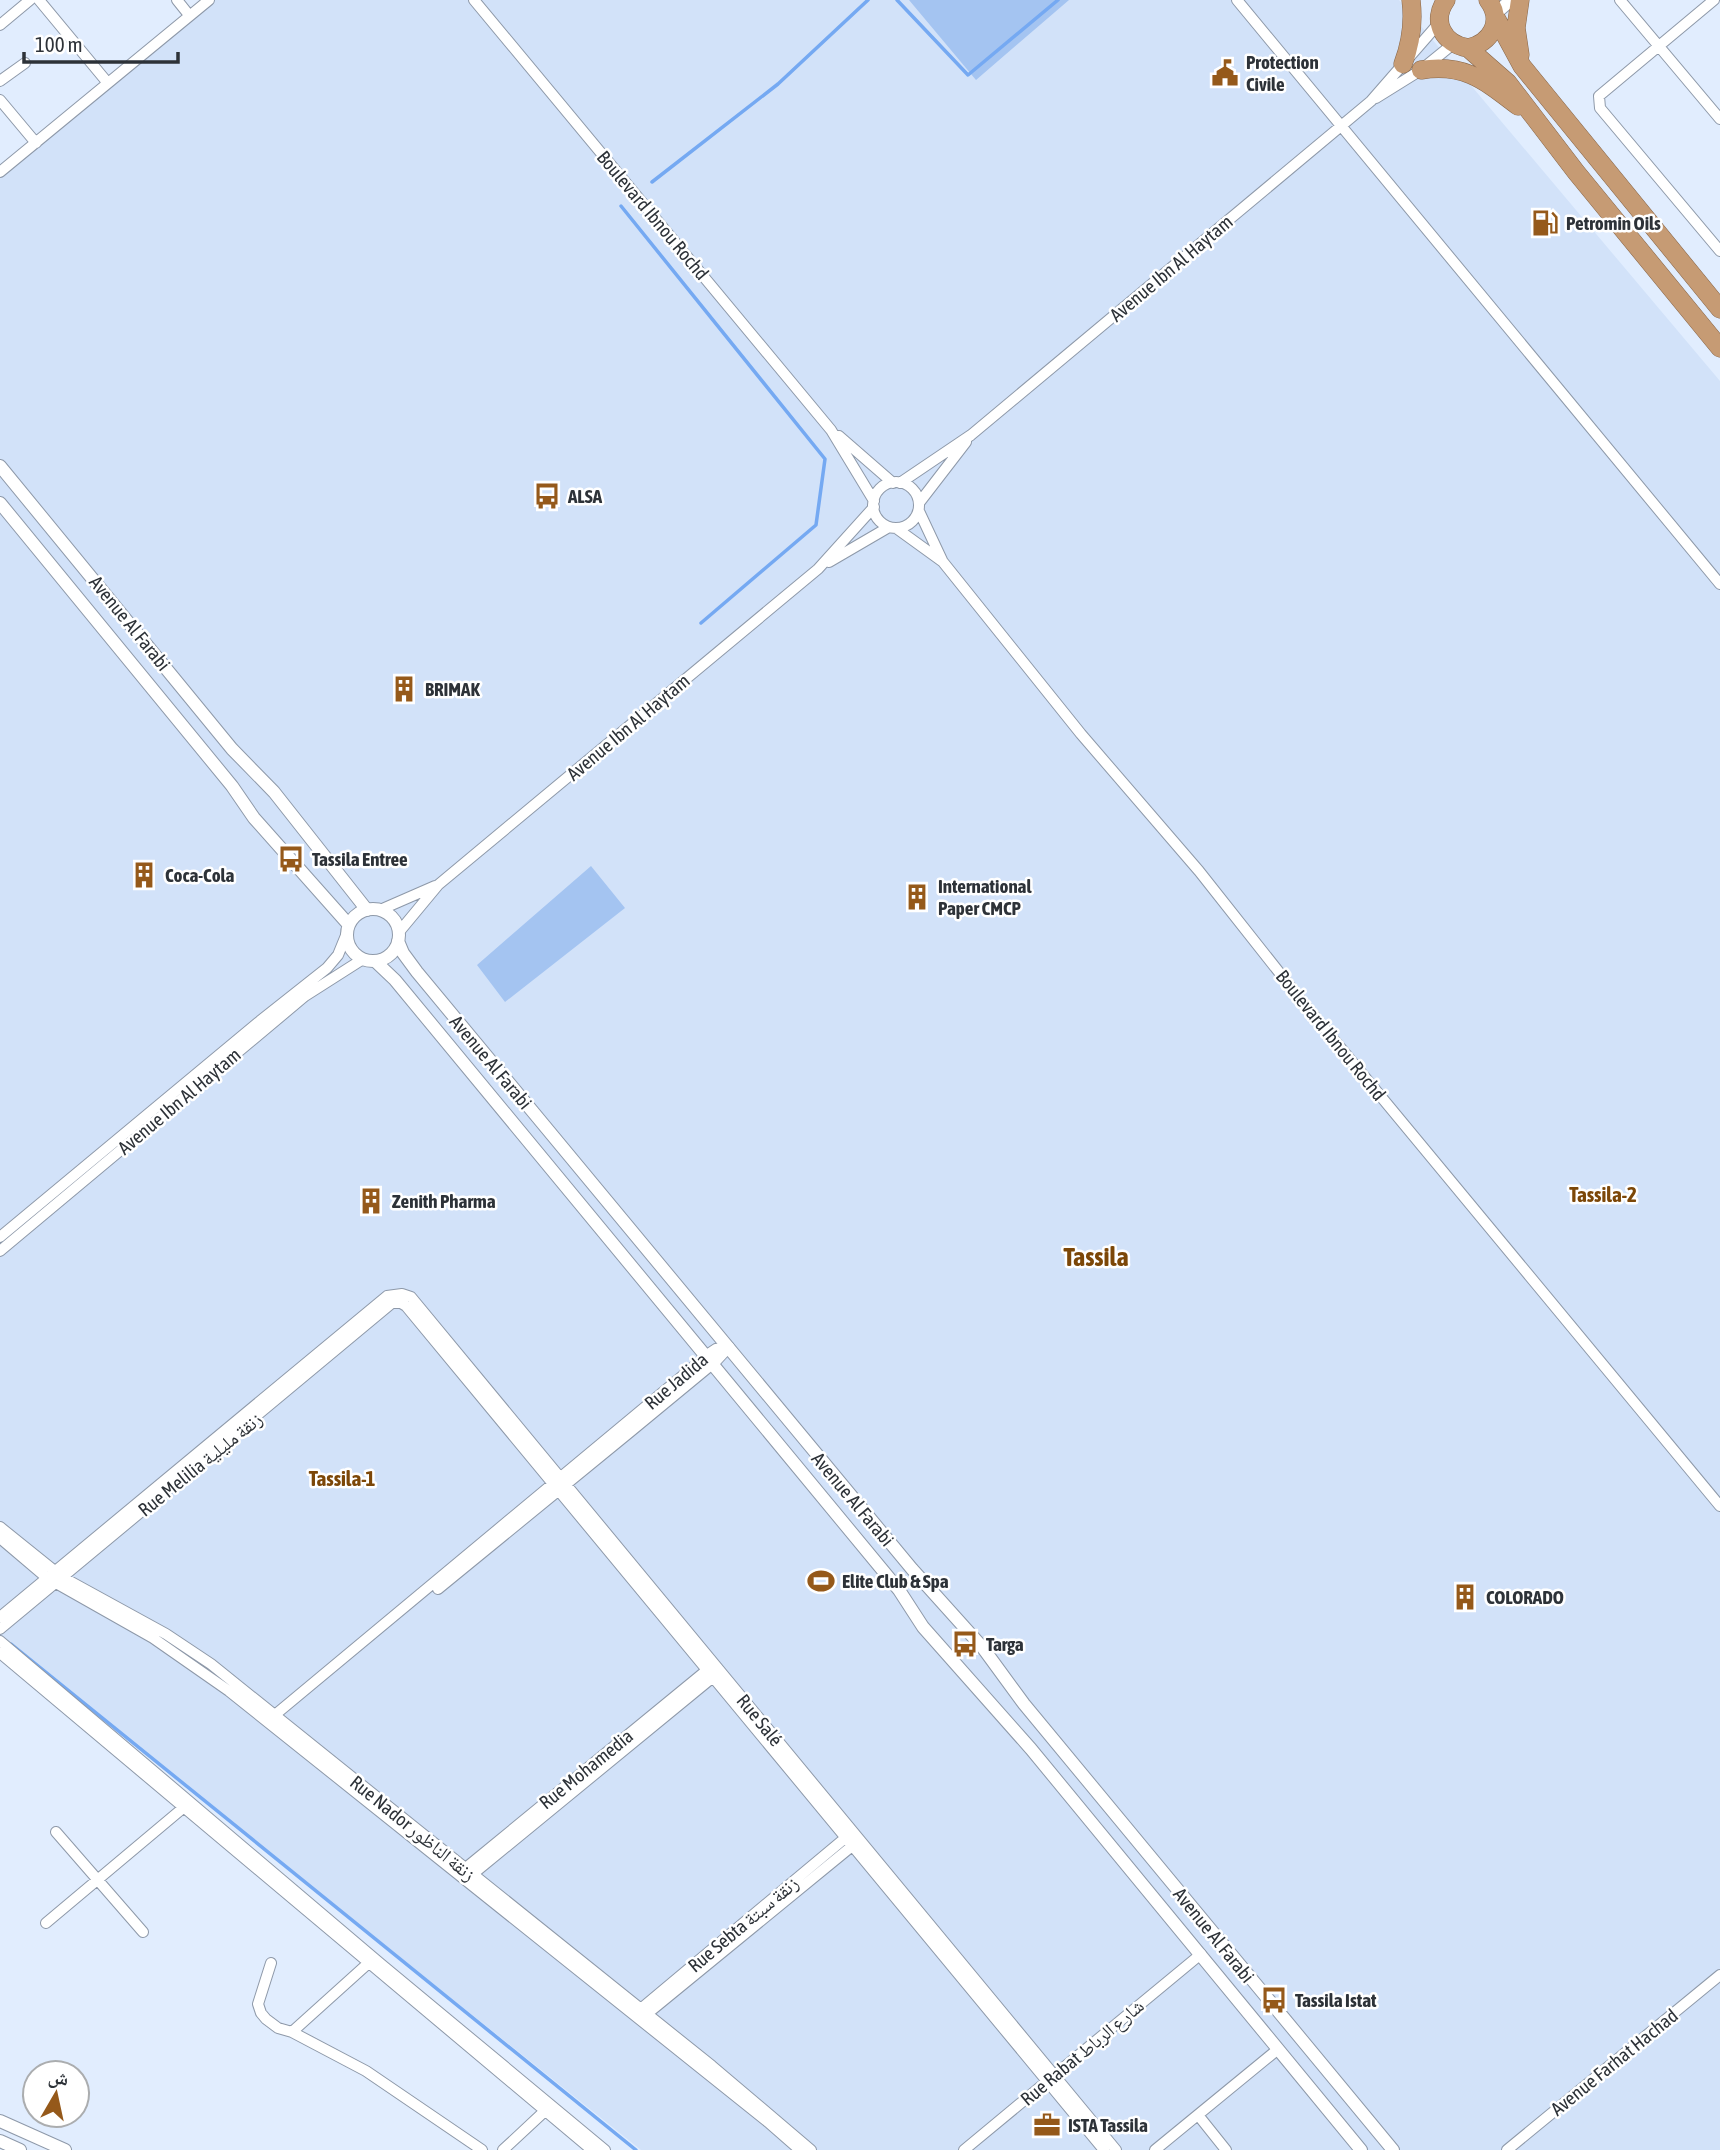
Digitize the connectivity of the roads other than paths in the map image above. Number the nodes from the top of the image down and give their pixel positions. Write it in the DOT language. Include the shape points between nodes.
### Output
graph roads {
  1 [pos="30,0"];
  2 [pos="39,0"];
  3 [pos="177,0"];
  4 [pos="209,0"];
  5 [pos="474,0"];
  6 [pos="1237,0"];
  7 [pos="1411,0"];
  8 [pos="1511,0"];
  9 [pos="1520,0"];
  10 [pos="1714,0"];
  11 [pos="1625,2"];
  12 [pos="1438,9"];
  13 [pos="1493,11"];
  14 [pos="188,15"];
  15 [pos="0,25"];
  16 [pos="1659,45"];
  17 [pos="1460,46"];
  18 [pos="25,63"];
  19 [pos="1403,64"];
  20 [pos="1522,66"];
  21 [pos="1421,70"];
  22 [pos="0,81"];
  23 [pos="107,82"];
  24 [pos="0,100"];
  25 [pos="1371,101"];
  26 [pos="1533,117"];
  27 [pos="1720,119"];
  28 [pos="1340,127"];
  29 [pos="36,143"];
  30 [pos="0,172"];
  31 [pos="1720,251"];
  32 [pos="1720,309"];
  33 [pos="1720,348"];
  34 [pos="831,429"];
  35 [pos="971,435"];
  36 [pos="0,466"];
  37 [pos="896,483"];
  38 [pos="0,503"];
  39 [pos="874,504"];
  40 [pos="919,507"];
  41 [pos="893,528"];
  42 [pos="943,562"];
  43 [pos="818,569"];
  44 [pos="1720,584"];
  45 [pos="438,885"];
  46 [pos="367,910"];
  47 [pos="380,910"];
  48 [pos="348,929"];
  49 [pos="398,937"];
  50 [pos="369,960"];
  51 [pos="0,1237"];
  52 [pos="0,1251"];
  53 [pos="401,1299"];
  54 [pos="729,1347"];
  55 [pos="708,1361"];
  56 [pos="560,1484"];
  57 [pos="1720,1506"];
  58 [pos="0,1527"];
  59 [pos="0,1538"];
  60 [pos="55,1578"];
  61 [pos="0,1618"];
  62 [pos="0,1629"];
  63 [pos="0,1641"];
  64 [pos="0,1653"];
  65 [pos="714,1670"];
  66 [pos="272,1721"];
  67 [pos="187,1805"];
  68 [pos="56,1832"];
  69 [pos="852,1839"];
  70 [pos="466,1875"];
  71 [pos="97,1881"];
  72 [pos="47,1923"];
  73 [pos="143,1932"];
  74 [pos="1200,1954"];
  75 [pos="371,1961"];
  76 [pos="271,1964"];
  77 [pos="1720,1975"];
  78 [pos="640,2015"];
  79 [pos="292,2032"];
  80 [pos="1277,2050"];
  81 [pos="1051,2078"];
  82 [pos="548,2108"];
  83 [pos="1198,2115"];
  84 [pos="0,2121"];
  85 [pos="0,2141"];
  86 [pos="20,2150"];
  87 [pos="65,2150"];
  88 [pos="482,2150"];
  89 [pos="503,2150"];
  90 [pos="592,2150"];
  91 [pos="605,2150"];
  92 [pos="800,2150"];
  93 [pos="811,2150"];
  94 [pos="964,2150"];
  95 [pos="1104,2150"];
  96 [pos="1116,2150"];
  97 [pos="1155,2150"];
  98 [pos="1226,2150"];
  99 [pos="1361,2150"];
  100 [pos="1393,2150"];
  101 [pos="1507,2150"];
  1 -- 15 [label="street"];
  2 -- 23 [label="street"];
  3 -- 14 [label="street"];
  4 -- 14 [label="street"];
  5 -- 34 [label="street, Boulevard Ibnou Rochd"];
  6 -- 28 [label="street"];
  7 -- 19 [label="highway" via="1413,29"];
  8 -- 13 [label="street"];
  9 -- 20 [label="highway" via="1516,28"];
  10 -- 16 [label="street"];
  11 -- 16 [label="street"];
  12 -- 17 [label="highway" via="1446,38"];
  12 -- 19 [label="street, Avenue Ibn Al Haytam"];
  13 -- 17 [label="highway" via="1491,35 1484,42"];
  13 -- 20 [label="highway"];
  14 -- 23 [label="street"];
  16 -- 27 [label="street"];
  16 -- 31 [label="street" via="1599,96 1598,105"];
  17 -- 21 [label="street, Avenue Ibn Al Haytam"];
  17 -- 26 [label="highway" via="1504,79"];
  18 -- 22 [label="street"];
  19 -- 25 [label="street, Avenue Ibn Al Haytam"];
  20 -- 32 [label="highway"];
  21 -- 25 [label="street, Avenue Ibn Al Haytam"];
  21 -- 26 [label="highway" via="1466,72"];
  23 -- 29 [label="street"];
  24 -- 29 [label="street"];
  25 -- 28 [label="street, Avenue Ibn Al Haytam"];
  26 -- 33 [label="highway"];
  28 -- 35 [label="street, Avenue Ibn Al Haytam"];
  28 -- 44 [label="street"];
  29 -- 30 [label="street"];
  34 -- 37 [label="street, Boulevard Ibnou Rochd"];
  34 -- 39 [label="street, Boulevard Ibnou Rochd"];
  35 -- 37 [label="street, Avenue Ibn Al Haytam"];
  35 -- 40 [label="street, Avenue Ibn Al Haytam"];
  36 -- 46 [label="street, Avenue Al Farabi"];
  37 -- 39 [label="street" via="880,489"];
  37 -- 40 [label="street" via="913,489"];
  38 -- 48 [label="street, Avenue Al Farabi"];
  39 -- 41 [label="street" via="877,517"];
  39 -- 43 [label="street, Avenue Ibn Al Haytam"];
  40 -- 41 [label="street" via="911,523"];
  40 -- 42 [label="street, Boulevard Ibnou Rochd"];
  41 -- 42 [label="street, Boulevard Ibnou Rochd"];
  41 -- 43 [label="street, Avenue Ibn Al Haytam"];
  42 -- 57 [label="street, Boulevard Ibnou Rochd"];
  43 -- 45 [label="street, Avenue Ibn Al Haytam"];
  45 -- 47 [label="street, Avenue Ibn Al Haytam"];
  45 -- 49 [label="street, Avenue Ibn Al Haytam"];
  46 -- 47 [label="street"];
  46 -- 48 [label="street" via="360,912"];
  47 -- 49 [label="street" via="394,919"];
  48 -- 50 [label="street" via="350,948"];
  48 -- 51 [label="street, Avenue Ibn Al Haytam" via="327,968"];
  49 -- 50 [label="street" via="392,953"];
  49 -- 54 [label="street, Avenue Al Farabi" via="410,963"];
  50 -- 52 [label="street, Avenue Ibn Al Haytam" via="305,996"];
  50 -- 55 [label="street, Avenue Al Farabi" via="396,980"];
  53 -- 56 [label="street, Rue Salé" via="411,1297 419,1304"];
  53 -- 60 [label="street, Rue Melilia زنقة مليلية" via="387,1296"];
  54 -- 55 [label="street, Rue Jadida" via="716,1349"];
  54 -- 100 [label="street, Avenue Al Farabi" via="947,1605"];
  55 -- 56 [label="street, Rue Jadida"];
  55 -- 74 [label="street, Avenue Al Farabi" via="899,1590 931,1637 1031,1749"];
  56 -- 65 [label="street, Rue Salé"];
  56 -- 66 [label="street, Rue Jadida"];
  58 -- 60 [label="street, Rue Nador زنقة الناظور"];
  59 -- 60 [label="street, Rue Nador زنقة الناظور"];
  60 -- 61 [label="street, Rue Melilia زنقة مليلية"];
  60 -- 62 [label="street, Rue Melilia زنقة مليلية"];
  60 -- 66 [label="street, Rue Nador زنقة الناظور" via="191,1650 230,1679"];
  63 -- 67 [label="street"];
  64 -- 67 [label="street"];
  65 -- 69 [label="street, Rue Salé"];
  65 -- 70 [label="street, Rue Mohamedia"];
  66 -- 70 [label="street, Rue Nador زنقة الناظور"];
  67 -- 71 [label="street"];
  67 -- 75 [label="street"];
  68 -- 71 [label="street"];
  69 -- 78 [label="street, Rue Sebta زنقة سبتة"];
  69 -- 81 [label="street, Rue Salé"];
  70 -- 78 [label="street, Rue Nador زنقة الناظور"];
  71 -- 72 [label="street"];
  71 -- 73 [label="street"];
  74 -- 80 [label="street, Avenue Al Farabi"];
  74 -- 81 [label="street, Rue Rabat شارع الرباط"];
  75 -- 79 [label="street"];
  75 -- 82 [label="street"];
  76 -- 79 [label="street" via="259,1997 261,2013 278,2028"];
  77 -- 101 [label="street, Avenue Farhat Hachad"];
  78 -- 92 [label="street, Rue Nador زنقة الناظور"];
  78 -- 93 [label="street, Rue Nador زنقة الناظور"];
  79 -- 88 [label="street" via="366,2071"];
  80 -- 83 [label="street"];
  80 -- 99 [label="street, Avenue Al Farabi"];
  81 -- 94 [label="street, Rue Rabat شارع الرباط"];
  81 -- 95 [label="street, Rue Salé"];
  81 -- 96 [label="street, Rue Salé"];
  82 -- 89 [label="street"];
  82 -- 90 [label="street"];
  82 -- 91 [label="street"];
  83 -- 97 [label="street"];
  83 -- 98 [label="street"];
  84 -- 87 [label="street"];
  85 -- 86 [label="street"];
}
